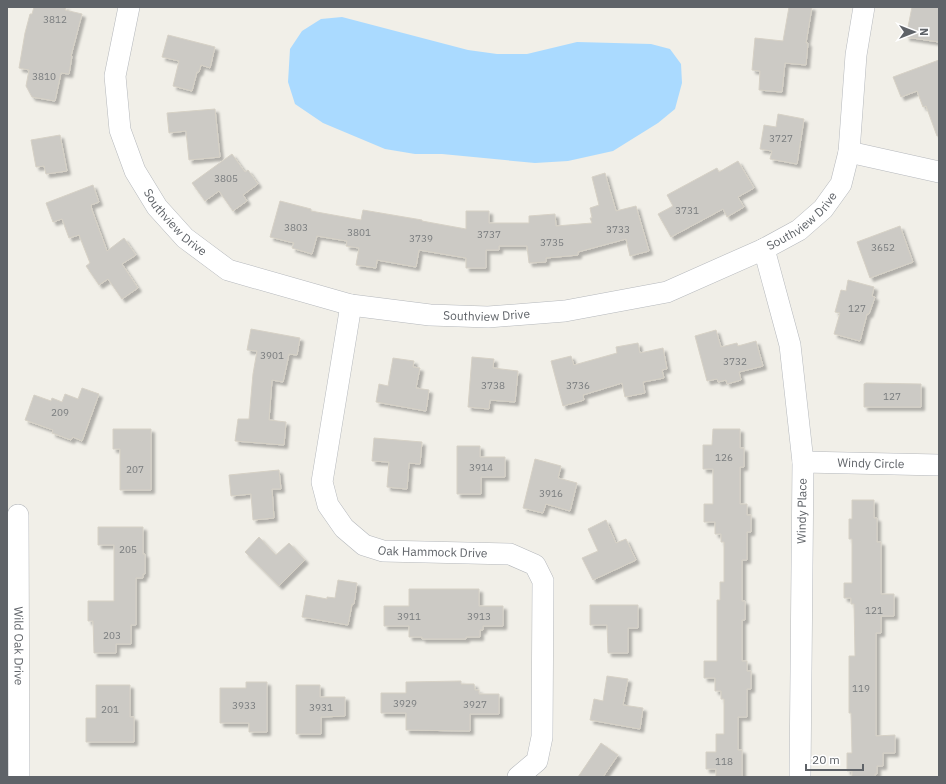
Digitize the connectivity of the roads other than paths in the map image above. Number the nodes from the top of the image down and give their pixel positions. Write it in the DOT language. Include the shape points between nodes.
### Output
graph roads {
  1 [pos="129,7"];
  2 [pos="864,7"];
  3 [pos="849,152"];
  4 [pos="939,172"];
  5 [pos="764,248"];
  6 [pos="351,306"];
  7 [pos="803,462"];
  8 [pos="939,465"];
  9 [pos="18,515"];
  10 [pos="19,777"];
  11 [pos="518,777"];
  12 [pos="800,777"];
  1 -- 6 [label="street, Southview Drive" via="115,76 120,130 135,171 157,207 185,238 228,270"];
  2 -- 3 [label="street, Southview Drive" via="856,55"];
  3 -- 4 [label="street"];
  3 -- 5 [label="street, Southview Drive" via="841,184 823,209 798,230"];
  5 -- 6 [label="street, Southview Drive" via="667,292 565,311 488,317 430,315"];
  5 -- 7 [label="street, Windy Place" via="790,345"];
  6 -- 11 [label="street, Oak Hammock Drive" via="322,482 328,504 344,528 364,545 383,551 510,554 535,565 543,581 542,737 537,761"];
  7 -- 8 [label="street, Windy Circle"];
  7 -- 12 [label="street, Windy Place"];
  9 -- 10 [label="street, Wild Oak Drive"];
}
